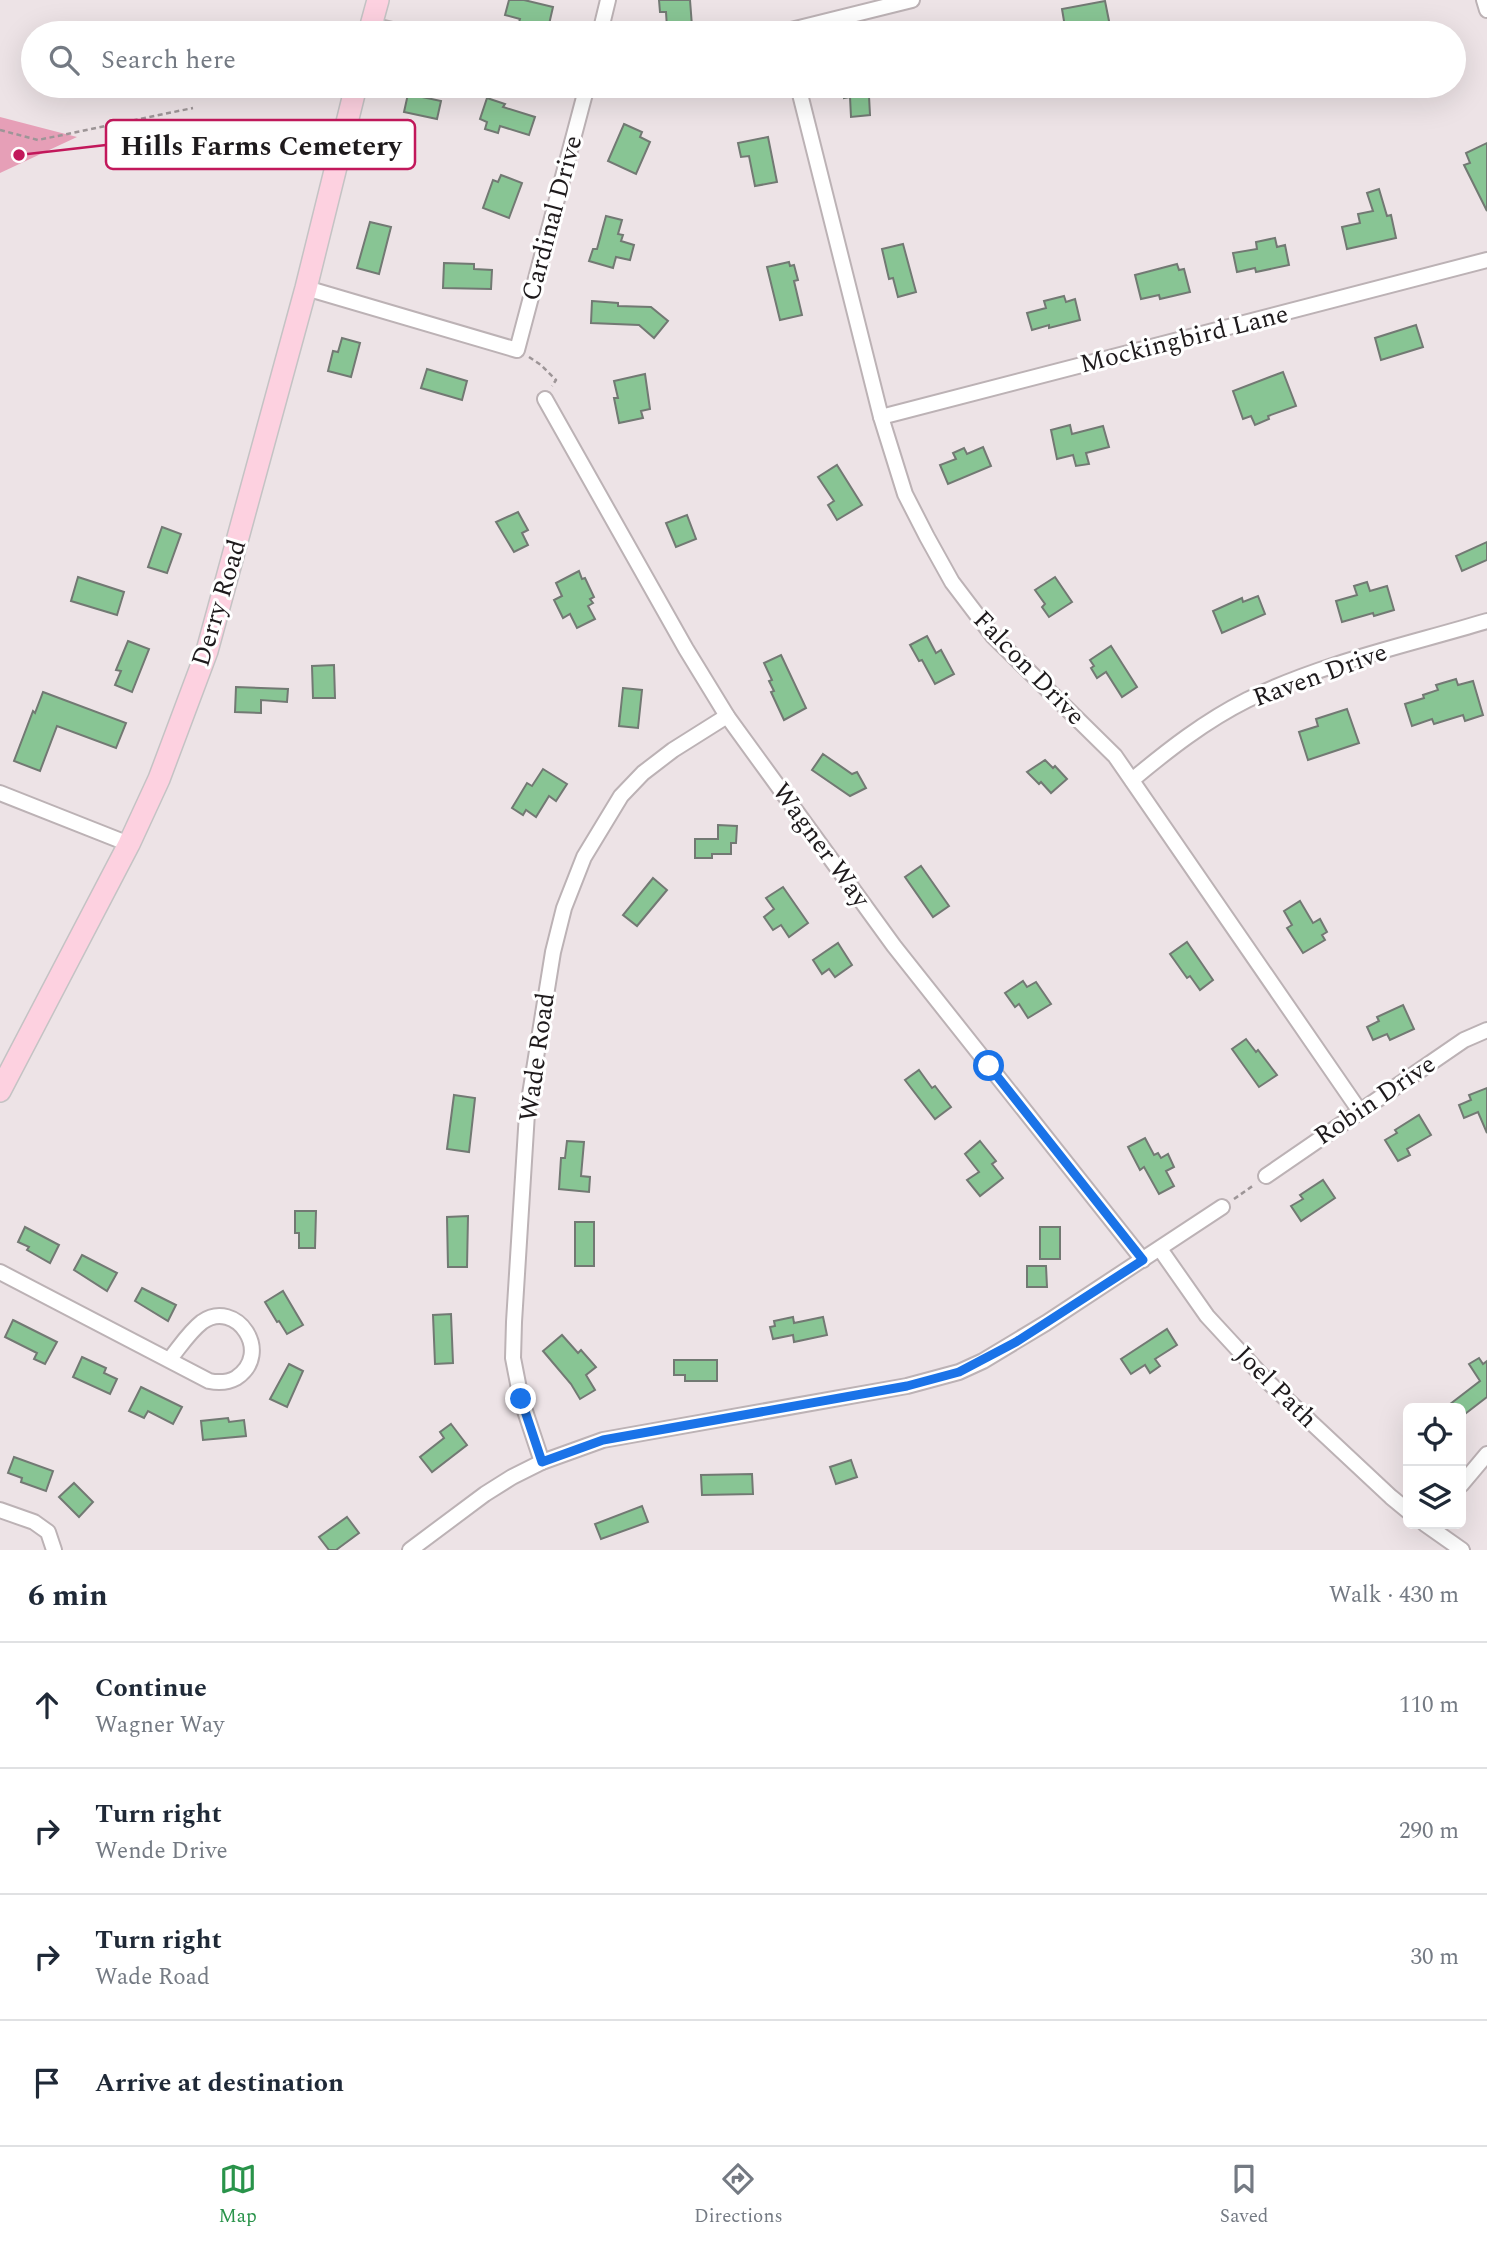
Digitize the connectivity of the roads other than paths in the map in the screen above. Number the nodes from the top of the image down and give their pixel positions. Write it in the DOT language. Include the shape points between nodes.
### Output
graph roads {
  1 [pos="378,0"];
  2 [pos="608,0"];
  3 [pos="912,0"];
  4 [pos="1484,0"];
  5 [pos="1487,10"];
  6 [pos="372,21"];
  7 [pos="603,21"];
  8 [pos="830,21"];
  9 [pos="353,98"];
  10 [pos="584,98"];
  11 [pos="801,98"];
  12 [pos="1487,261"];
  13 [pos="306,288"];
  14 [pos="545,399"];
  15 [pos="881,417"];
  16 [pos="1487,621"];
  17 [pos="727,716"];
  18 [pos="1132,780"];
  19 [pos="0,793"];
  20 [pos="129,844"];
  21 [pos="1487,1030"];
  22 [pos="0,1091"];
  23 [pos="1359,1110"];
  24 [pos="1266,1176"];
  25 [pos="1223,1207"];
  26 [pos="1160,1249"];
  27 [pos="1143,1260"];
  28 [pos="0,1272"];
  29 [pos="169,1360"];
  30 [pos="1487,1454"];
  31 [pos="542,1462"];
  32 [pos="1466,1479"];
  33 [pos="1403,1507"];
  34 [pos="0,1510"];
  35 [pos="1433,1529"];
  36 [pos="54,1550"];
  37 [pos="410,1550"];
  38 [pos="1462,1550"];
  1 -- 6 [label="main road"];
  2 -- 7 [label="street"];
  3 -- 8 [label="street"];
  4 -- 5 [label="street"];
  9 -- 13 [label="main road, Derry Road"];
  10 -- 13 [label="street, Cardinal Drive" via="517,350"];
  11 -- 15 [label="street, Falcon Drive"];
  12 -- 15 [label="street, Mockingbird Lane"];
  13 -- 20 [label="main road, Derry Road" via="207,651"];
  14 -- 17 [label="street, Wagner Way"];
  15 -- 18 [label="street, Falcon Drive" via="912,510 971,610 1099,739"];
  16 -- 18 [label="street, Raven Drive" via="1324,670 1245,701 1186,737"];
  17 -- 27 [label="street, Wagner Way" via="920,979"];
  17 -- 31 [label="street, Wade Road" via="643,773 621,796 584,857 564,908 527,1113 514,1322 513,1358 521,1399"];
  18 -- 23 [label="street, Falcon Drive"];
  19 -- 20 [label="street"];
  20 -- 22 [label="main road, Derry Road"];
  21 -- 23 [label="street, Robin Drive" via="1464,1040"];
  23 -- 24 [label="street, Robin Drive"];
  25 -- 26 [label="street"];
  26 -- 27 [label="street"];
  26 -- 33 [label="street, Joel Path" via="1208,1316 1267,1381"];
  27 -- 31 [label="street" via="1016,1342 959,1372 907,1386 603,1440"];
  28 -- 29 [label="street"];
  29 -- 29 [label="street" via="200,1324 218,1316 245,1329 252,1347 248,1367 219,1383"];
  30 -- 32 [label="street"];
  31 -- 37 [label="street" via="485,1494"];
  34 -- 36 [label="street" via="48,1532"];
  35 -- 38 [label="street"];
}
